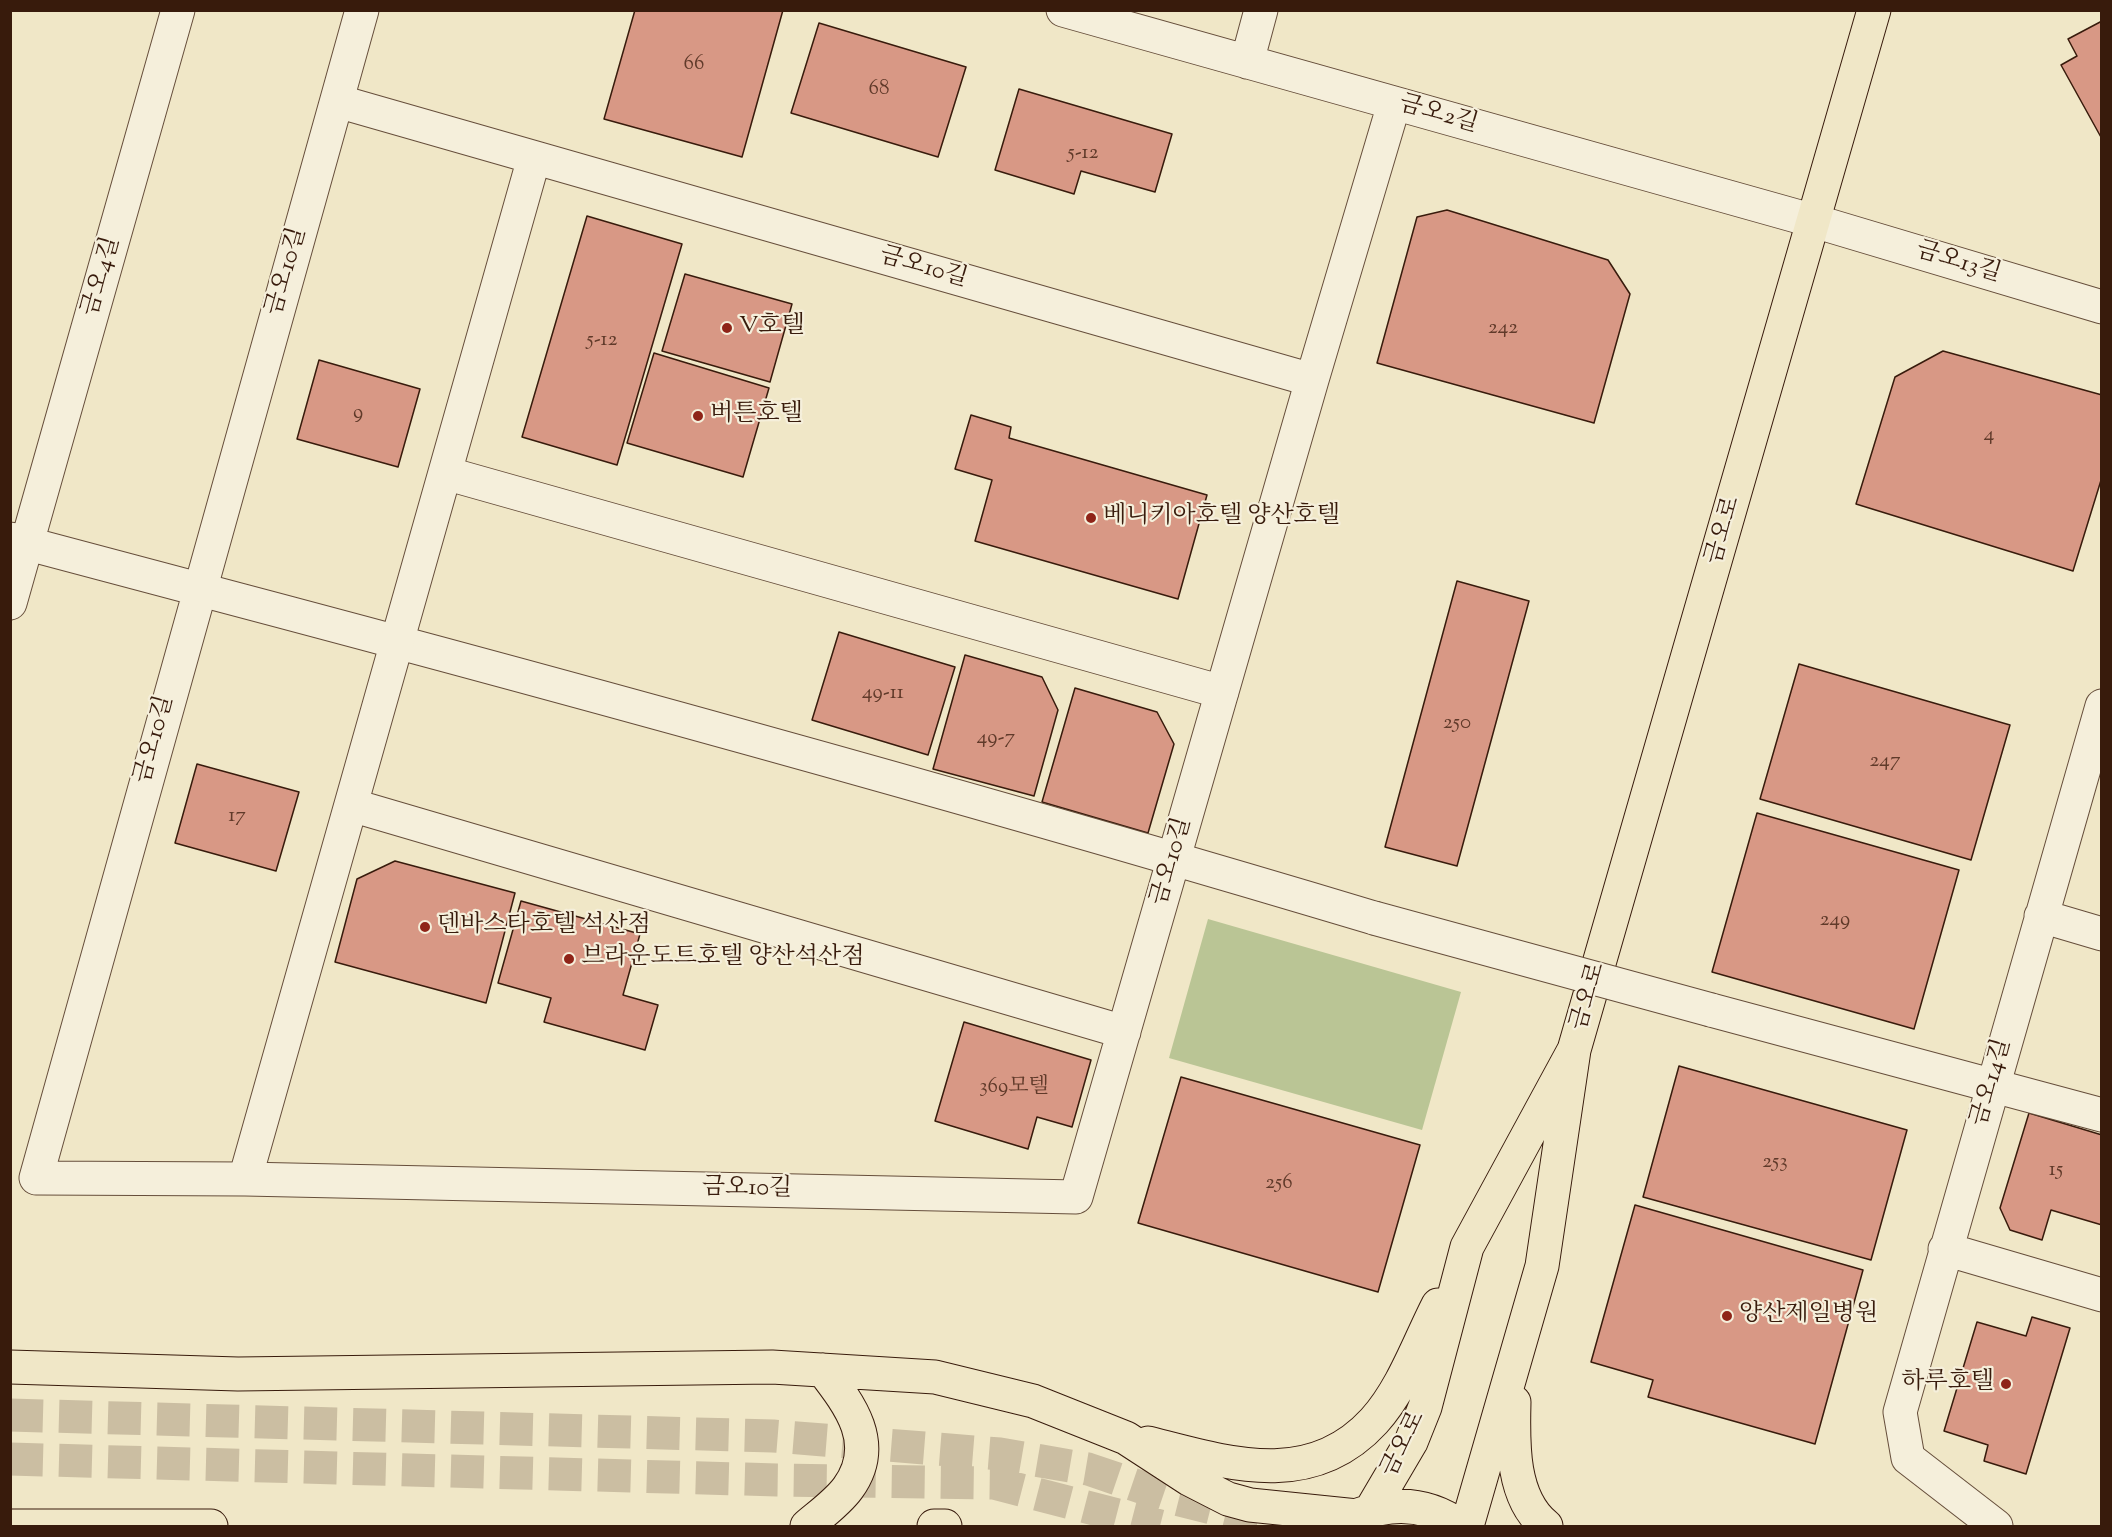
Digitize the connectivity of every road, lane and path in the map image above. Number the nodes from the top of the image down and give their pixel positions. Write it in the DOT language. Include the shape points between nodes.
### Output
graph roads {
  1 [pos="178,10"];
  2 [pos="362,10"];
  3 [pos="1063,10"];
  4 [pos="1261,10"];
  5 [pos="1874,10"];
  6 [pos="1247,62"];
  7 [pos="337,101"];
  8 [pos="1394,104"];
  9 [pos="534,158"];
  10 [pos="1814,221"];
  11 [pos="2102,307"];
  12 [pos="1312,380"];
  13 [pos="445,473"];
  14 [pos="19,541"];
  15 [pos="198,589"];
  16 [pos="10,603"];
  17 [pos="397,642"];
  18 [pos="1222,692"];
  19 [pos="2102,706"];
  20 [pos="351,805"];
  21 [pos="1173,858"];
  22 [pos="2041,916"];
  23 [pos="2102,934"];
  24 [pos="1124,1032"];
  25 [pos="1574,1050"];
  26 [pos="1992,1084"];
  27 [pos="2102,1115"];
  28 [pos="245,1179"];
  29 [pos="1467,1247"];
  30 [pos="1945,1249"];
  31 [pos="2102,1295"];
  32 [pos="1518,1349"];
  33 [pos="10,1367"];
  34 [pos="824,1370"];
  35 [pos="1126,1438"];
  36 [pos="1357,1517"];
  37 [pos="10,1526"];
  38 [pos="211,1527"];
  39 [pos="807,1527"];
  40 [pos="934,1527"];
  41 [pos="945,1527"];
  42 [pos="1460,1527"];
  43 [pos="1467,1527"];
  44 [pos="1546,1527"];
  45 [pos="1996,1527"];
  1 -- 14 [label="street, 금오4길"];
  2 -- 7 [label="street, 금오10길"];
  3 -- 6 [label="street, 금오2길"];
  4 -- 6 [label="street"];
  5 -- 10 [label="main road, 금오로"];
  6 -- 8 [label="street, 금오2길"];
  7 -- 9 [label="street, 금오10길"];
  7 -- 15 [label="street, 금오10길"];
  8 -- 10 [label="street, 금오2길"];
  8 -- 12 [label="street, 금오10길"];
  9 -- 12 [label="street, 금오10길"];
  9 -- 13 [label="street"];
  10 -- 11 [label="street, 금오13길"];
  10 -- 25 [label="main road, 금오로"];
  12 -- 18 [label="street, 금오10길"];
  13 -- 17 [label="street"];
  13 -- 18 [label="street"];
  14 -- 15 [label="street"];
  14 -- 16 [label="street, 금오4길"];
  15 -- 17 [label="street"];
  15 -- 28 [label="street, 금오10길" via="36,1178"];
  17 -- 20 [label="street"];
  17 -- 21 [label="street"];
  18 -- 21 [label="street, 금오10길"];
  19 -- 22 [label="street, 금오14길"];
  20 -- 24 [label="street"];
  20 -- 28 [label="street"];
  21 -- 24 [label="street, 금오10길"];
  21 -- 26 [label="street, bridge" via="1374,918"];
  22 -- 23 [label="street"];
  22 -- 26 [label="street, 금오14길"];
  24 -- 28 [label="street, 금오10길" via="1076,1197"];
  25 -- 29 [label="main road, 금오로"];
  25 -- 32 [label="main road, 금오로" via="1542,1266"];
  26 -- 27 [label="street"];
  26 -- 30 [label="street, 금오14길"];
  29 -- 35 [label="main road" via="1395,1390 1375,1420 1353,1440 1297,1465 1273,1468 1223,1462"];
  29 -- 36 [label="main road, 금오로" via="1425,1407 1411,1442"];
  30 -- 31 [label="street"];
  30 -- 45 [label="street, 금오14길" via="1900,1412 1908,1458"];
  32 -- 43 [label="main road, 금오로"];
  32 -- 44 [label="main road" via="1513,1433 1516,1468 1526,1499"];
  33 -- 34 [label="main road" via="238,1374 772,1367"];
  34 -- 35 [label="main road" via="935,1377 1034,1401"];
  34 -- 39 [label="main road" via="858,1421 862,1445 848,1489"];
  35 -- 36 [label="main road" via="1189,1479 1228,1498 1274,1508"];
  36 -- 42 [label="main road" via="1396,1505 1422,1507 1446,1516"];
  37 -- 38 [label="main road"];
  40 -- 41 [label="main road"];
}
